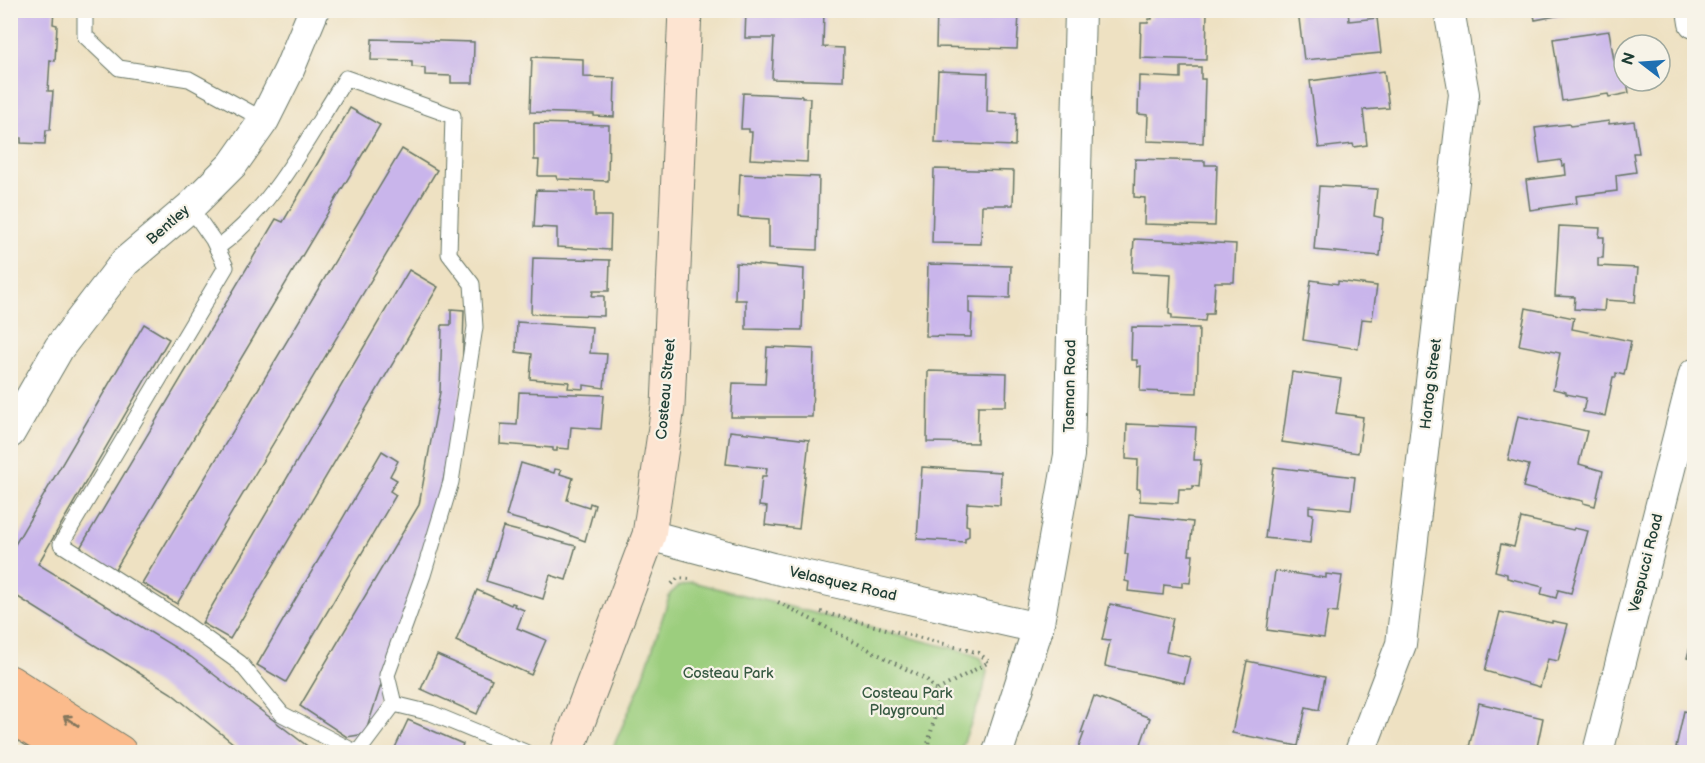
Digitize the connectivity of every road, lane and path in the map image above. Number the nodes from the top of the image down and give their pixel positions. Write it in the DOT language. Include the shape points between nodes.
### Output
graph roads {
  1 [pos="85,10"];
  2 [pos="314,10"];
  3 [pos="686,10"];
  4 [pos="1080,10"];
  5 [pos="1449,10"];
  6 [pos="1692,10"];
  7 [pos="1695,23"];
  8 [pos="264,120"];
  9 [pos="190,207"];
  10 [pos="217,248"];
  11 [pos="1695,374"];
  12 [pos="10,433"];
  13 [pos="649,535"];
  14 [pos="693,579"];
  15 [pos="672,584"];
  16 [pos="769,599"];
  17 [pos="779,603"];
  18 [pos="799,607"];
  19 [pos="818,612"];
  20 [pos="1038,628"];
  21 [pos="10,682"];
  22 [pos="936,691"];
  23 [pos="394,704"];
  24 [pos="10,716"];
  25 [pos="69,753"];
  26 [pos="120,753"];
  27 [pos="356,753"];
  28 [pos="525,753"];
  29 [pos="567,753"];
  30 [pos="926,753"];
  31 [pos="998,753"];
  32 [pos="1360,753"];
  33 [pos="1598,753"];
  1 -- 8 [label="lane" via="85,36 118,68 189,79"];
  2 -- 8 [label="street, Bentley"];
  3 -- 13 [label="street, Costeau Street" via="668,407"];
  4 -- 20 [label="street, Tasman Road" via="1069,455"];
  5 -- 32 [label="street, Hartog Street" via="1464,94 1401,644"];
  6 -- 7 [label="street"];
  8 -- 9 [label="street, Bentley" via="233,164"];
  9 -- 10 [label="lane"];
  9 -- 12 [label="street, Bentley" via="125,262 59,348"];
  10 -- 23 [label="lane" via="266,202 346,78 453,116 449,254 472,284 476,327 451,482 387,675"];
  10 -- 27 [label="lane" via="226,267 61,544 240,663 282,714"];
  11 -- 33 [label="street, Vespucci Road"];
  13 -- 20 [label="street, Velasquez Road" via="772,568"];
  13 -- 29 [label="street, Costeau Street"];
  14 -- 15 [label="path" via="678,578"];
  16 -- 17 [label="path"];
  17 -- 18 [label="path"];
  17 -- 22 [label="path" via="927,680"];
  19 -- 22 [label="path" via="979,653 989,662"];
  20 -- 31 [label="street, Tasman Road"];
  26 -- 21 [label="main road, one-way"];
  22 -- 30 [label="path" via="937,708"];
  23 -- 27 [label="lane"];
  23 -- 28 [label="lane" via="432,713"];
  24 -- 25 [label="main road"];
}
